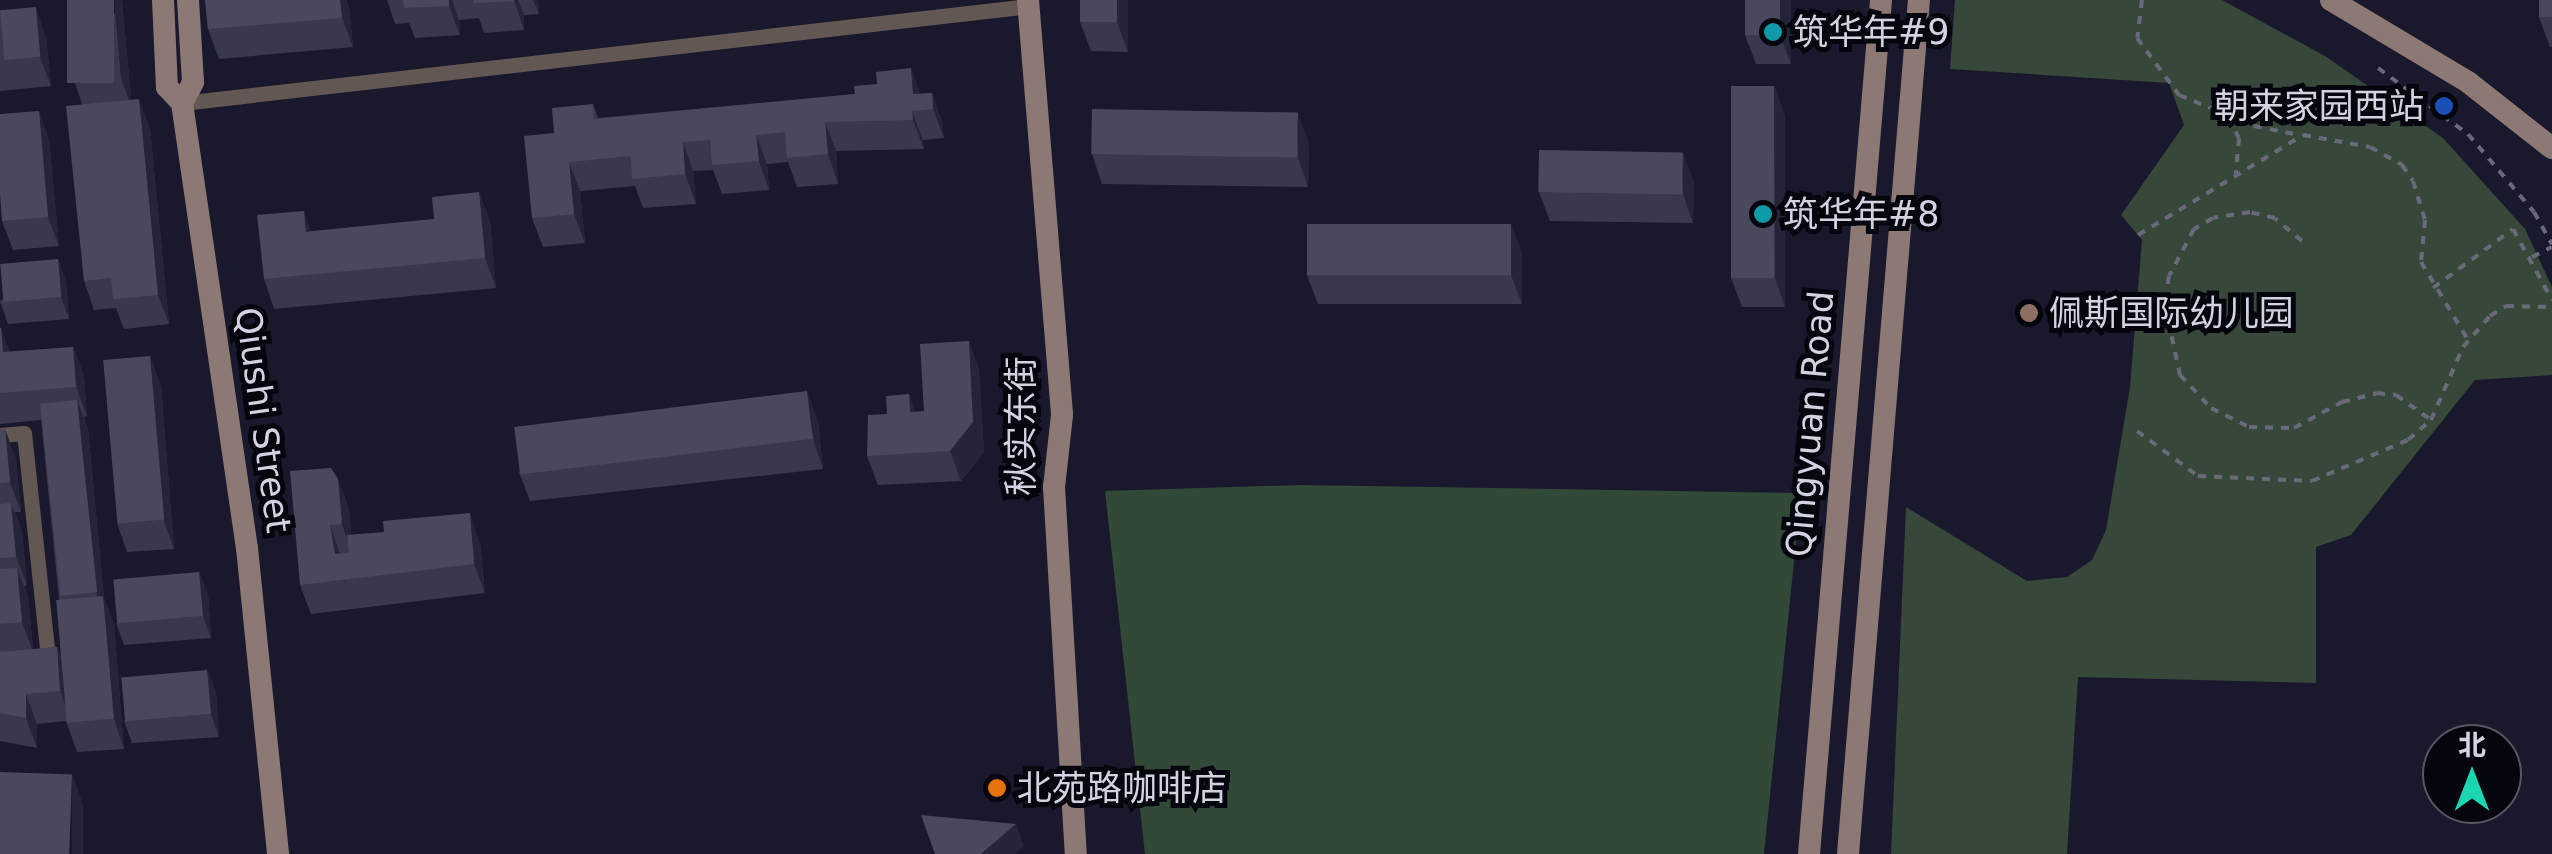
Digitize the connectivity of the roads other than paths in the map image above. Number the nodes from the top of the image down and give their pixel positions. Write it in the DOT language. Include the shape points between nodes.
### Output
graph roads {
  1 [pos="163,0"];
  2 [pos="188,0"];
  3 [pos="1881,0"];
  4 [pos="1919,0"];
  5 [pos="2330,0"];
  6 [pos="1029,3"];
  7 [pos="182,103"];
  8 [pos="2552,148"];
  9 [pos="0,435"];
  10 [pos="0,662"];
  11 [pos="278,854"];
  12 [pos="1076,854"];
  13 [pos="1810,854"];
  14 [pos="1848,854"];
  1 -- 7 [label="street" via="167,87"];
  2 -- 7 [label="street, Qiushi Street" via="193,82"];
  3 -- 13 [label="street, Qingyuan Road"];
  4 -- 14 [label="street, Qingyuan Road"];
  5 -- 8 [label="street" via="2468,82"];
  6 -- 7 [label="street"];
  6 -- 12 [label="street, 秋实东街" via="1062,415 1054,487"];
  7 -- 11 [label="street, Qiushi Street" via="246,548"];
  9 -- 10 [label="street" via="24,433 34,593 48,657"];
}
